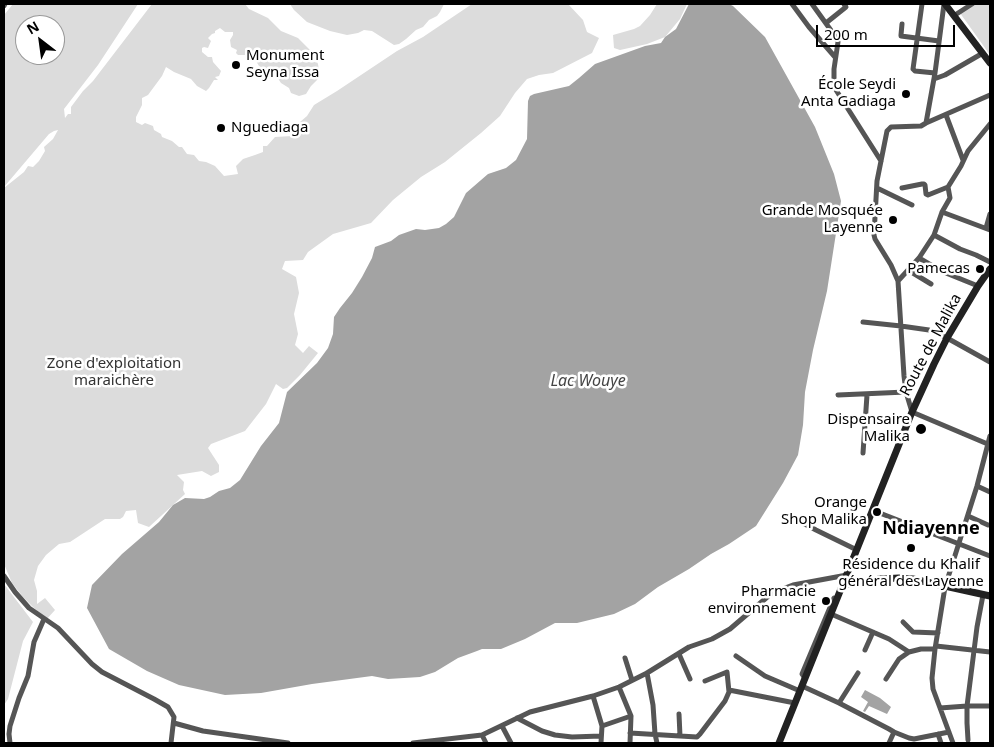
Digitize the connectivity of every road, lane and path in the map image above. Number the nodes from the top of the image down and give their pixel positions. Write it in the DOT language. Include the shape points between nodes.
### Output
graph roads {
  1 [pos="792,4"];
  2 [pos="812,4"];
  3 [pos="844,4"];
  4 [pos="922,4"];
  5 [pos="944,4"];
  6 [pos="972,4"];
  7 [pos="955,15"];
  8 [pos="826,23"];
  9 [pos="902,24"];
  10 [pos="918,38"];
  11 [pos="939,41"];
  12 [pos="983,53"];
  13 [pos="835,57"];
  14 [pos="990,63"];
  15 [pos="935,73"];
  16 [pos="934,80"];
  17 [pos="990,95"];
  18 [pos="946,115"];
  19 [pos="926,123"];
  20 [pos="990,124"];
  21 [pos="963,160"];
  22 [pos="881,161"];
  23 [pos="948,187"];
  24 [pos="877,188"];
  25 [pos="902,188"];
  26 [pos="912,205"];
  27 [pos="942,212"];
  28 [pos="990,214"];
  29 [pos="988,229"];
  30 [pos="934,235"];
  31 [pos="919,258"];
  32 [pos="990,262"];
  33 [pos="990,269"];
  34 [pos="908,270"];
  35 [pos="898,281"];
  36 [pos="931,284"];
  37 [pos="978,286"];
  38 [pos="863,322"];
  39 [pos="901,326"];
  40 [pos="947,338"];
  41 [pos="990,362"];
  42 [pos="906,392"];
  43 [pos="867,394"];
  44 [pos="838,396"];
  45 [pos="912,412"];
  46 [pos="990,436"];
  47 [pos="989,444"];
  48 [pos="863,453"];
  49 [pos="977,486"];
  50 [pos="990,492"];
  51 [pos="872,510"];
  52 [pos="968,516"];
  53 [pos="803,523"];
  54 [pos="988,525"];
  55 [pos="958,544"];
  56 [pos="856,550"];
  57 [pos="990,556"];
  58 [pos="847,575"];
  59 [pos="4,576"];
  60 [pos="843,585"];
  61 [pos="945,587"];
  62 [pos="840,593"];
  63 [pos="987,595"];
  64 [pos="831,614"];
  65 [pos="44,619"];
  66 [pos="904,622"];
  67 [pos="873,632"];
  68 [pos="938,632"];
  69 [pos="936,647"];
  70 [pos="865,650"];
  71 [pos="975,651"];
  72 [pos="908,652"];
  73 [pos="990,652"];
  74 [pos="679,654"];
  75 [pos="736,656"];
  76 [pos="625,658"];
  77 [pos="647,673"];
  78 [pos="858,673"];
  79 [pos="690,679"];
  80 [pos="886,679"];
  81 [pos="632,680"];
  82 [pos="705,681"];
  83 [pos="802,685"];
  84 [pos="619,687"];
  85 [pos="729,690"];
  86 [pos="592,696"];
  87 [pos="796,703"];
  88 [pos="838,703"];
  89 [pos="968,706"];
  90 [pos="990,706"];
  91 [pos="940,708"];
  92 [pos="680,714"];
  93 [pos="631,716"];
  94 [pos="517,718"];
  95 [pos="174,723"];
  96 [pos="502,726"];
  97 [pos="602,726"];
  98 [pos="630,732"];
  99 [pos="894,732"];
  100 [pos="949,732"];
  101 [pos="655,734"];
  102 [pos="938,734"];
  103 [pos="482,735"];
  104 [pos="601,736"];
  105 [pos="680,736"];
  106 [pos="572,737"];
  107 [pos="922,740"];
  108 [pos="968,740"];
  109 [pos="268,742"];
  110 [pos="9,743"];
  111 [pos="171,743"];
  112 [pos="286,743"];
  113 [pos="413,743"];
  114 [pos="486,743"];
  115 [pos="511,743"];
  116 [pos="572,743"];
  117 [pos="601,743"];
  118 [pos="630,743"];
  119 [pos="657,743"];
  120 [pos="779,743"];
  121 [pos="889,743"];
  122 [pos="941,743"];
  123 [pos="953,743"];
  1 -- 13 [label="street"];
  2 -- 8 [label="street"];
  3 -- 8 [label="street" via="846,7"];
  4 -- 10 [label="street"];
  5 -- 7 [label="main road"];
  5 -- 11 [label="street"];
  6 -- 7 [label="street"];
  7 -- 12 [label="main road"];
  8 -- 13 [label="street" via="837,40"];
  9 -- 10 [label="street" via="902,36"];
  10 -- 11 [label="street"];
  10 -- 15 [label="street" via="913,69"];
  11 -- 15 [label="street"];
  12 -- 14 [label="main road"];
  12 -- 16 [label="street"];
  13 -- 22 [label="street" via="836,90"];
  15 -- 16 [label="street"];
  16 -- 19 [label="street"];
  17 -- 18 [label="street"];
  18 -- 19 [label="street"];
  18 -- 21 [label="street"];
  19 -- 22 [label="street" via="889,128"];
  20 -- 21 [label="street"];
  21 -- 23 [label="street"];
  22 -- 24 [label="street"];
  23 -- 25 [label="street" via="928,195 924,184"];
  23 -- 27 [label="street" via="950,198"];
  24 -- 26 [label="street"];
  24 -- 35 [label="street" via="875,237"];
  27 -- 29 [label="street"];
  27 -- 30 [label="street"];
  28 -- 29 [label="street"];
  30 -- 31 [label="street"];
  30 -- 32 [label="street"];
  31 -- 34 [label="street"];
  31 -- 37 [label="street"];
  33 -- 37 [label="main road, Route de Malika"];
  34 -- 35 [label="street"];
  34 -- 36 [label="street"];
  35 -- 39 [label="street"];
  37 -- 40 [label="main road, Route de Malika"];
  38 -- 39 [label="street"];
  39 -- 40 [label="street" via="929,330"];
  39 -- 42 [label="street"];
  40 -- 41 [label="street"];
  40 -- 45 [label="main road, Route de Malika"];
  42 -- 43 [label="street"];
  42 -- 45 [label="street"];
  43 -- 44 [label="street"];
  43 -- 48 [label="street"];
  45 -- 47 [label="street"];
  45 -- 51 [label="main road, Route de Malika"];
  46 -- 47 [label="street"];
  47 -- 49 [label="street"];
  49 -- 50 [label="street"];
  49 -- 52 [label="street"];
  51 -- 55 [label="street"];
  51 -- 56 [label="main road, Route de Malika"];
  52 -- 54 [label="street"];
  52 -- 55 [label="street"];
  53 -- 56 [label="street"];
  55 -- 57 [label="street"];
  55 -- 61 [label="street"];
  56 -- 58 [label="main road, Route de Malika"];
  58 -- 60 [label="main road, Route de Malika"];
  58 -- 74 [label="street" via="793,585 772,593 730,629"];
  59 -- 65 [label="street" via="29,608"];
  60 -- 61 [label="main road" via="899,578"];
  60 -- 62 [label="main road, Route de Malika"];
  61 -- 63 [label="main road"];
  61 -- 68 [label="street"];
  62 -- 64 [label="main road, Route de Malika"];
  62 -- 83 [label="street" via="834,598 822,625 802,674"];
  63 -- 71 [label="street" via="977,627"];
  64 -- 67 [label="street"];
  64 -- 83 [label="main road, Route de Malika"];
  65 -- 95 [label="street" via="58,628 102,672 165,705 174,717"];
  65 -- 110 [label="street" via="34,642 28,676 12,719"];
  66 -- 68 [label="street" via="913,632"];
  67 -- 70 [label="street"];
  67 -- 72 [label="street"];
  68 -- 69 [label="street"];
  69 -- 71 [label="street"];
  69 -- 72 [label="street"];
  69 -- 91 [label="street" via="932,684"];
  71 -- 73 [label="street"];
  71 -- 89 [label="street"];
  72 -- 80 [label="street" via="899,659"];
  74 -- 77 [label="street"];
  74 -- 79 [label="street"];
  75 -- 83 [label="street" via="765,676"];
  76 -- 81 [label="street"];
  77 -- 81 [label="street"];
  77 -- 101 [label="street" via="654,705"];
  78 -- 88 [label="street"];
  81 -- 84 [label="street"];
  82 -- 85 [label="street" via="727,672"];
  83 -- 87 [label="main road, Route de Malika"];
  83 -- 88 [label="street"];
  84 -- 86 [label="street"];
  84 -- 93 [label="street"];
  85 -- 87 [label="street"];
  85 -- 105 [label="street" via="725,701 697,737"];
  86 -- 94 [label="street"];
  86 -- 97 [label="street"];
  87 -- 120 [label="main road, Route de Malika"];
  88 -- 99 [label="street"];
  89 -- 90 [label="street"];
  89 -- 91 [label="street"];
  89 -- 108 [label="street"];
  91 -- 100 [label="street"];
  92 -- 105 [label="street"];
  93 -- 97 [label="street"];
  93 -- 98 [label="street"];
  94 -- 96 [label="street"];
  94 -- 106 [label="street" via="549,734"];
  95 -- 109 [label="street"];
  95 -- 111 [label="street"];
  96 -- 103 [label="street"];
  96 -- 115 [label="street"];
  97 -- 104 [label="street"];
  98 -- 101 [label="street"];
  98 -- 118 [label="street"];
  99 -- 107 [label="street"];
  99 -- 121 [label="street"];
  100 -- 102 [label="street"];
  100 -- 123 [label="street"];
  101 -- 105 [label="street"];
  101 -- 119 [label="street"];
  102 -- 107 [label="street"];
  102 -- 122 [label="street"];
  103 -- 113 [label="street"];
  103 -- 114 [label="street"];
  104 -- 106 [label="street"];
  104 -- 117 [label="street"];
  106 -- 116 [label="street"];
  109 -- 112 [label="street"];
}
